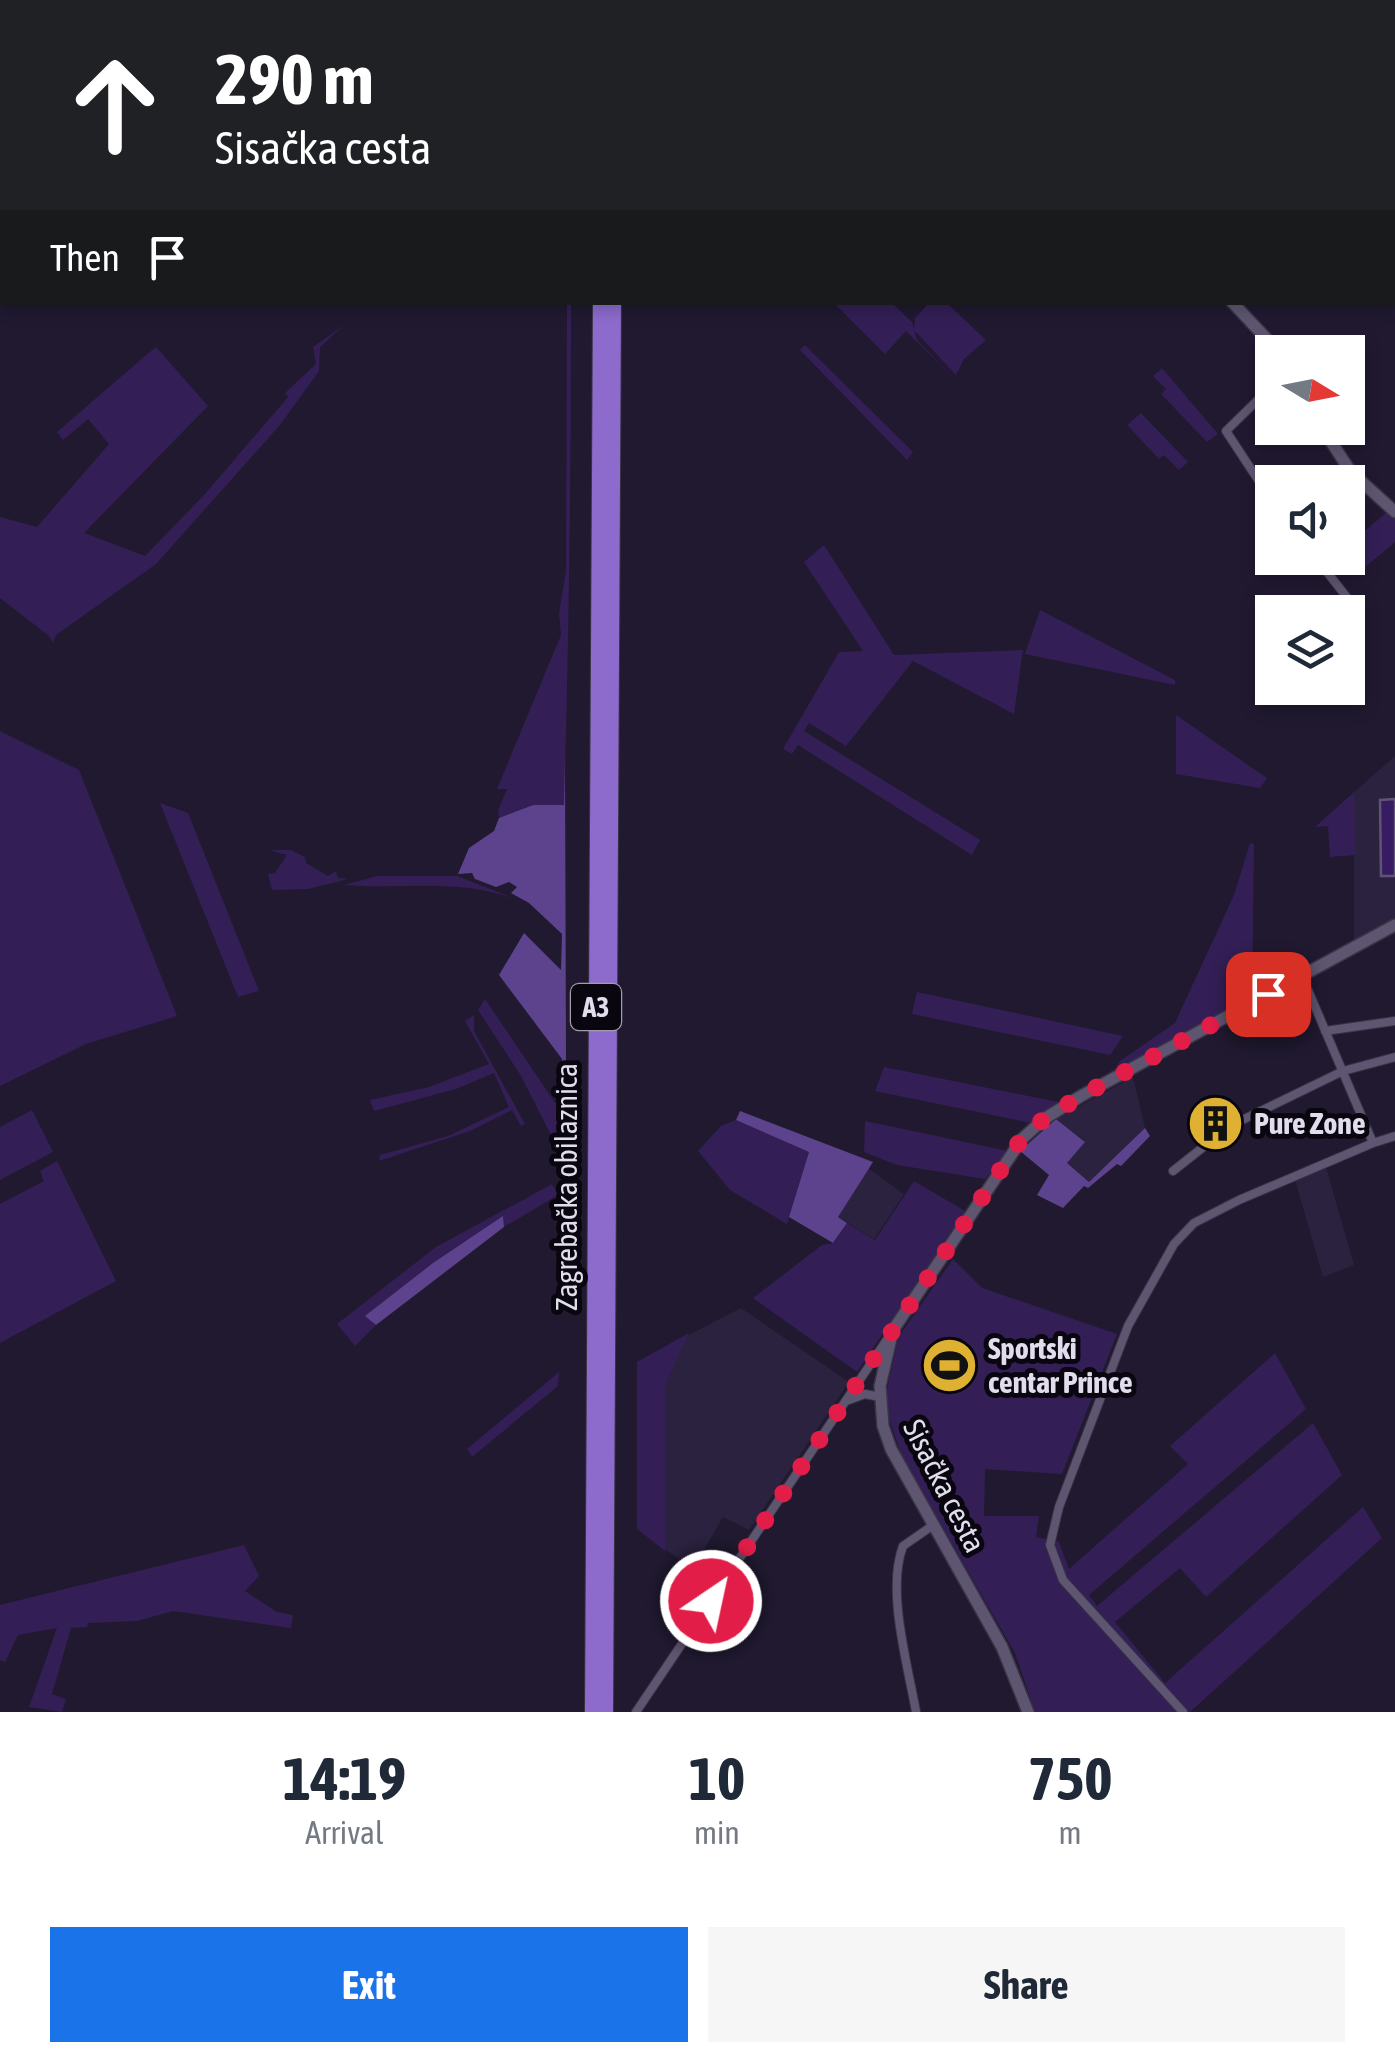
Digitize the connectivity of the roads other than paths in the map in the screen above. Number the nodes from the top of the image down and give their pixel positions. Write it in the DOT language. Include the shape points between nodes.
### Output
graph roads {
  1 [pos="600,305"];
  2 [pos="614,305"];
  3 [pos="1235,305"];
  4 [pos="1262,335"];
  5 [pos="1255,403"];
  6 [pos="1334,445"];
  7 [pos="1255,475"];
  8 [pos="1395,512"];
  9 [pos="1329,575"];
  10 [pos="1345,595"];
  11 [pos="1395,924"];
  12 [pos="1302,976"];
  13 [pos="1395,1020"];
  14 [pos="1325,1031"];
  15 [pos="1395,1057"];
  16 [pos="1343,1071"];
  17 [pos="1395,1136"];
  18 [pos="1373,1143"];
  19 [pos="1174,1172"];
  20 [pos="894,1330"];
  21 [pos="880,1397"];
  22 [pos="845,1401"];
  23 [pos="932,1526"];
  24 [pos="592,1712"];
  25 [pos="606,1712"];
  26 [pos="636,1712"];
  27 [pos="916,1712"];
  28 [pos="1028,1712"];
  29 [pos="1183,1712"];
  1 -- 24 [label="highway, Zagrebačka obilaznica / A3"];
  2 -- 25 [label="highway, Zagrebačka obilaznica / A3"];
  3 -- 4 [label="main road"];
  5 -- 7 [label="street" via="1226,431"];
  6 -- 8 [label="main road"];
  9 -- 10 [label="street"];
  11 -- 12 [label="main road, Sisačka cesta"];
  12 -- 14 [label="street"];
  12 -- 20 [label="main road, Sisačka cesta" via="1032,1128"];
  13 -- 14 [label="street"];
  14 -- 16 [label="street"];
  15 -- 16 [label="street"];
  16 -- 18 [label="street"];
  16 -- 19 [label="street" via="1230,1126"];
  17 -- 18 [label="street"];
  18 -- 29 [label="street" via="1239,1200 1194,1223 1174,1244 1128,1326 1059,1507 1050,1544 1062,1580"];
  20 -- 21 [label="main road, Sisačka cesta"];
  20 -- 22 [label="street"];
  21 -- 22 [label="street"];
  21 -- 23 [label="main road, Sisačka cesta" via="891,1449"];
  22 -- 26 [label="street"];
  23 -- 27 [label="street" via="903,1546 898,1568"];
  23 -- 28 [label="main road, Sisačka cesta" via="1002,1647"];
}
